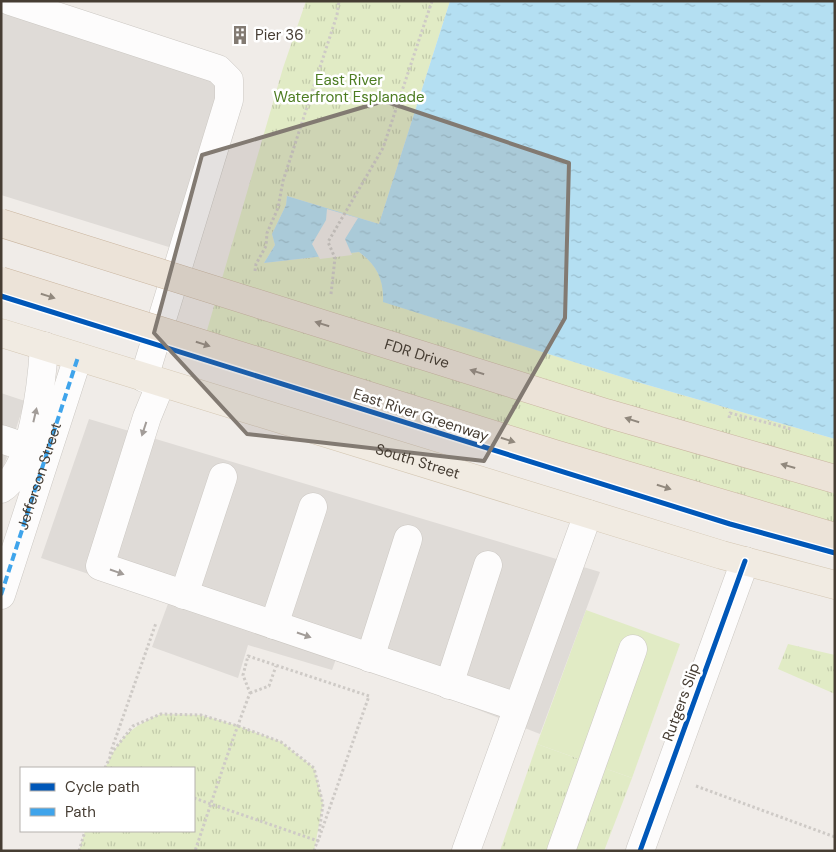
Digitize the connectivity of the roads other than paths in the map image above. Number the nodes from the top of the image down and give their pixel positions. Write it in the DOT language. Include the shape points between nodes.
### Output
graph roads {
  1 [pos="10,1"];
  2 [pos="1,223"];
  3 [pos="1,281"];
  4 [pos="1,333"];
  5 [pos="44,346"];
  6 [pos="78,357"];
  7 [pos="152,380"];
  8 [pos="1,438"];
  9 [pos="28,448"];
  10 [pos="223,477"];
  11 [pos="835,479"];
  12 [pos="1,489"];
  13 [pos="314,507"];
  14 [pos="588,514"];
  15 [pos="835,537"];
  16 [pos="408,539"];
  17 [pos="745,561"];
  18 [pos="488,565"];
  19 [pos="835,585"];
  20 [pos="184,595"];
  21 [pos="1,596"];
  22 [pos="274,625"];
  23 [pos="633,649"];
  24 [pos="370,658"];
  25 [pos="449,684"];
  26 [pos="517,708"];
  27 [pos="466,851"];
  28 [pos="561,851"];
  29 [pos="640,851"];
  1 -- 7 [label="street" via="218,69 229,80 229,100"];
  11 -- 2 [label="highway, FDR Drive, one-way, bridge" via="596,410"];
  3 -- 15 [label="highway, one-way, bridge" via="555,454"];
  4 -- 5 [label="main road, South Street"];
  5 -- 6 [label="main road, South Street"];
  9 -- 5 [label="street, one-way" via="42,384"];
  6 -- 7 [label="main road, South Street"];
  6 -- 21 [label="street, Jefferson Street"];
  7 -- 14 [label="main road, South Street"];
  7 -- 20 [label="street, one-way" via="148,417 100,566"];
  8 -- 9 [label="street"];
  9 -- 12 [label="street" via="11,483"];
  10 -- 20 [label="street"];
  13 -- 22 [label="street"];
  14 -- 17 [label="main road, South Street"];
  14 -- 26 [label="street"];
  16 -- 24 [label="street"];
  17 -- 19 [label="main road, South Street"];
  17 -- 29 [label="street, Rutgers Slip"];
  18 -- 25 [label="street"];
  20 -- 22 [label="street"];
  22 -- 24 [label="street, one-way"];
  23 -- 28 [label="street"];
  24 -- 25 [label="street"];
  25 -- 26 [label="street"];
  26 -- 27 [label="street"];
}
